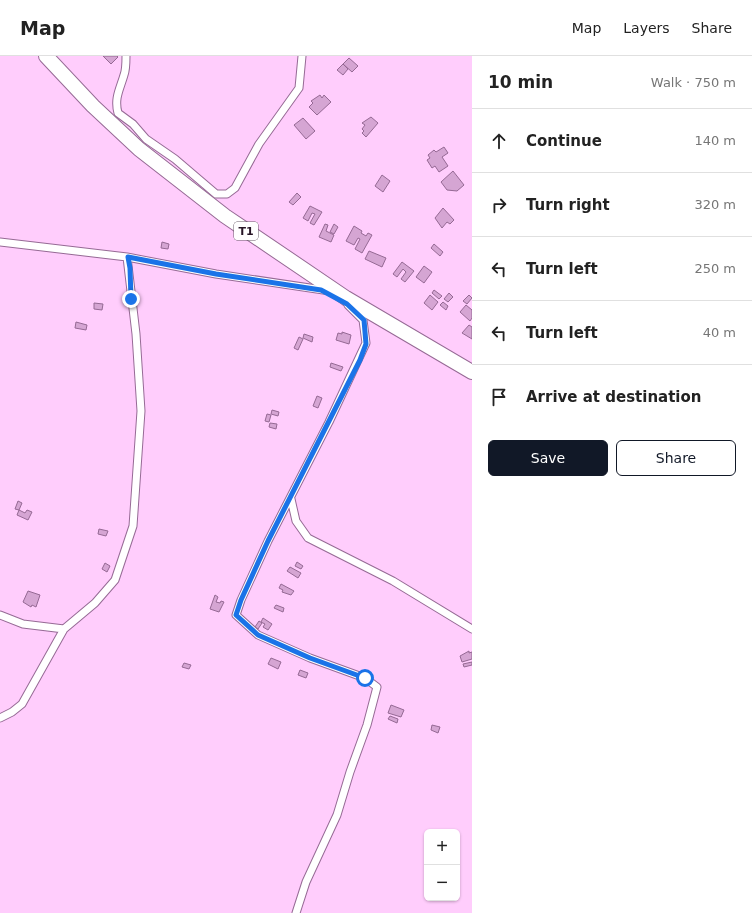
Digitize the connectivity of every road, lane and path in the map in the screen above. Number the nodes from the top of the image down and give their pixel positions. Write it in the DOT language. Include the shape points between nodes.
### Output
graph roads {
  1 [pos="46,56"];
  2 [pos="126,56"];
  3 [pos="302,56"];
  4 [pos="0,242"];
  5 [pos="128,257"];
  6 [pos="321,290"];
  7 [pos="337,292"];
  8 [pos="472,372"];
  9 [pos="291,499"];
  10 [pos="0,615"];
  11 [pos="64,629"];
  12 [pos="472,629"];
  13 [pos="0,718"];
  14 [pos="296,913"];
  1 -- 7 [label="highway, T1" via="93,106 139,149 225,216"];
  2 -- 3 [label="street" via="125,74 117,93 118,113 133,124 146,139 216,194 227,194 235,188 259,144 299,88"];
  4 -- 5 [label="street"];
  5 -- 6 [label="street"];
  5 -- 11 [label="street" via="141,411 133,526 115,580 96,603"];
  6 -- 7 [label="street"];
  6 -- 9 [label="street" via="347,304 364,320 366,344"];
  7 -- 8 [label="highway, T1"];
  9 -- 12 [label="street" via="296,521 308,538 393,581"];
  9 -- 14 [label="street" via="252,576 236,615 258,635 365,678 377,687 368,725 337,816 306,882"];
  10 -- 11 [label="street" via="23,624"];
  11 -- 13 [label="street" via="22,704"];
}
